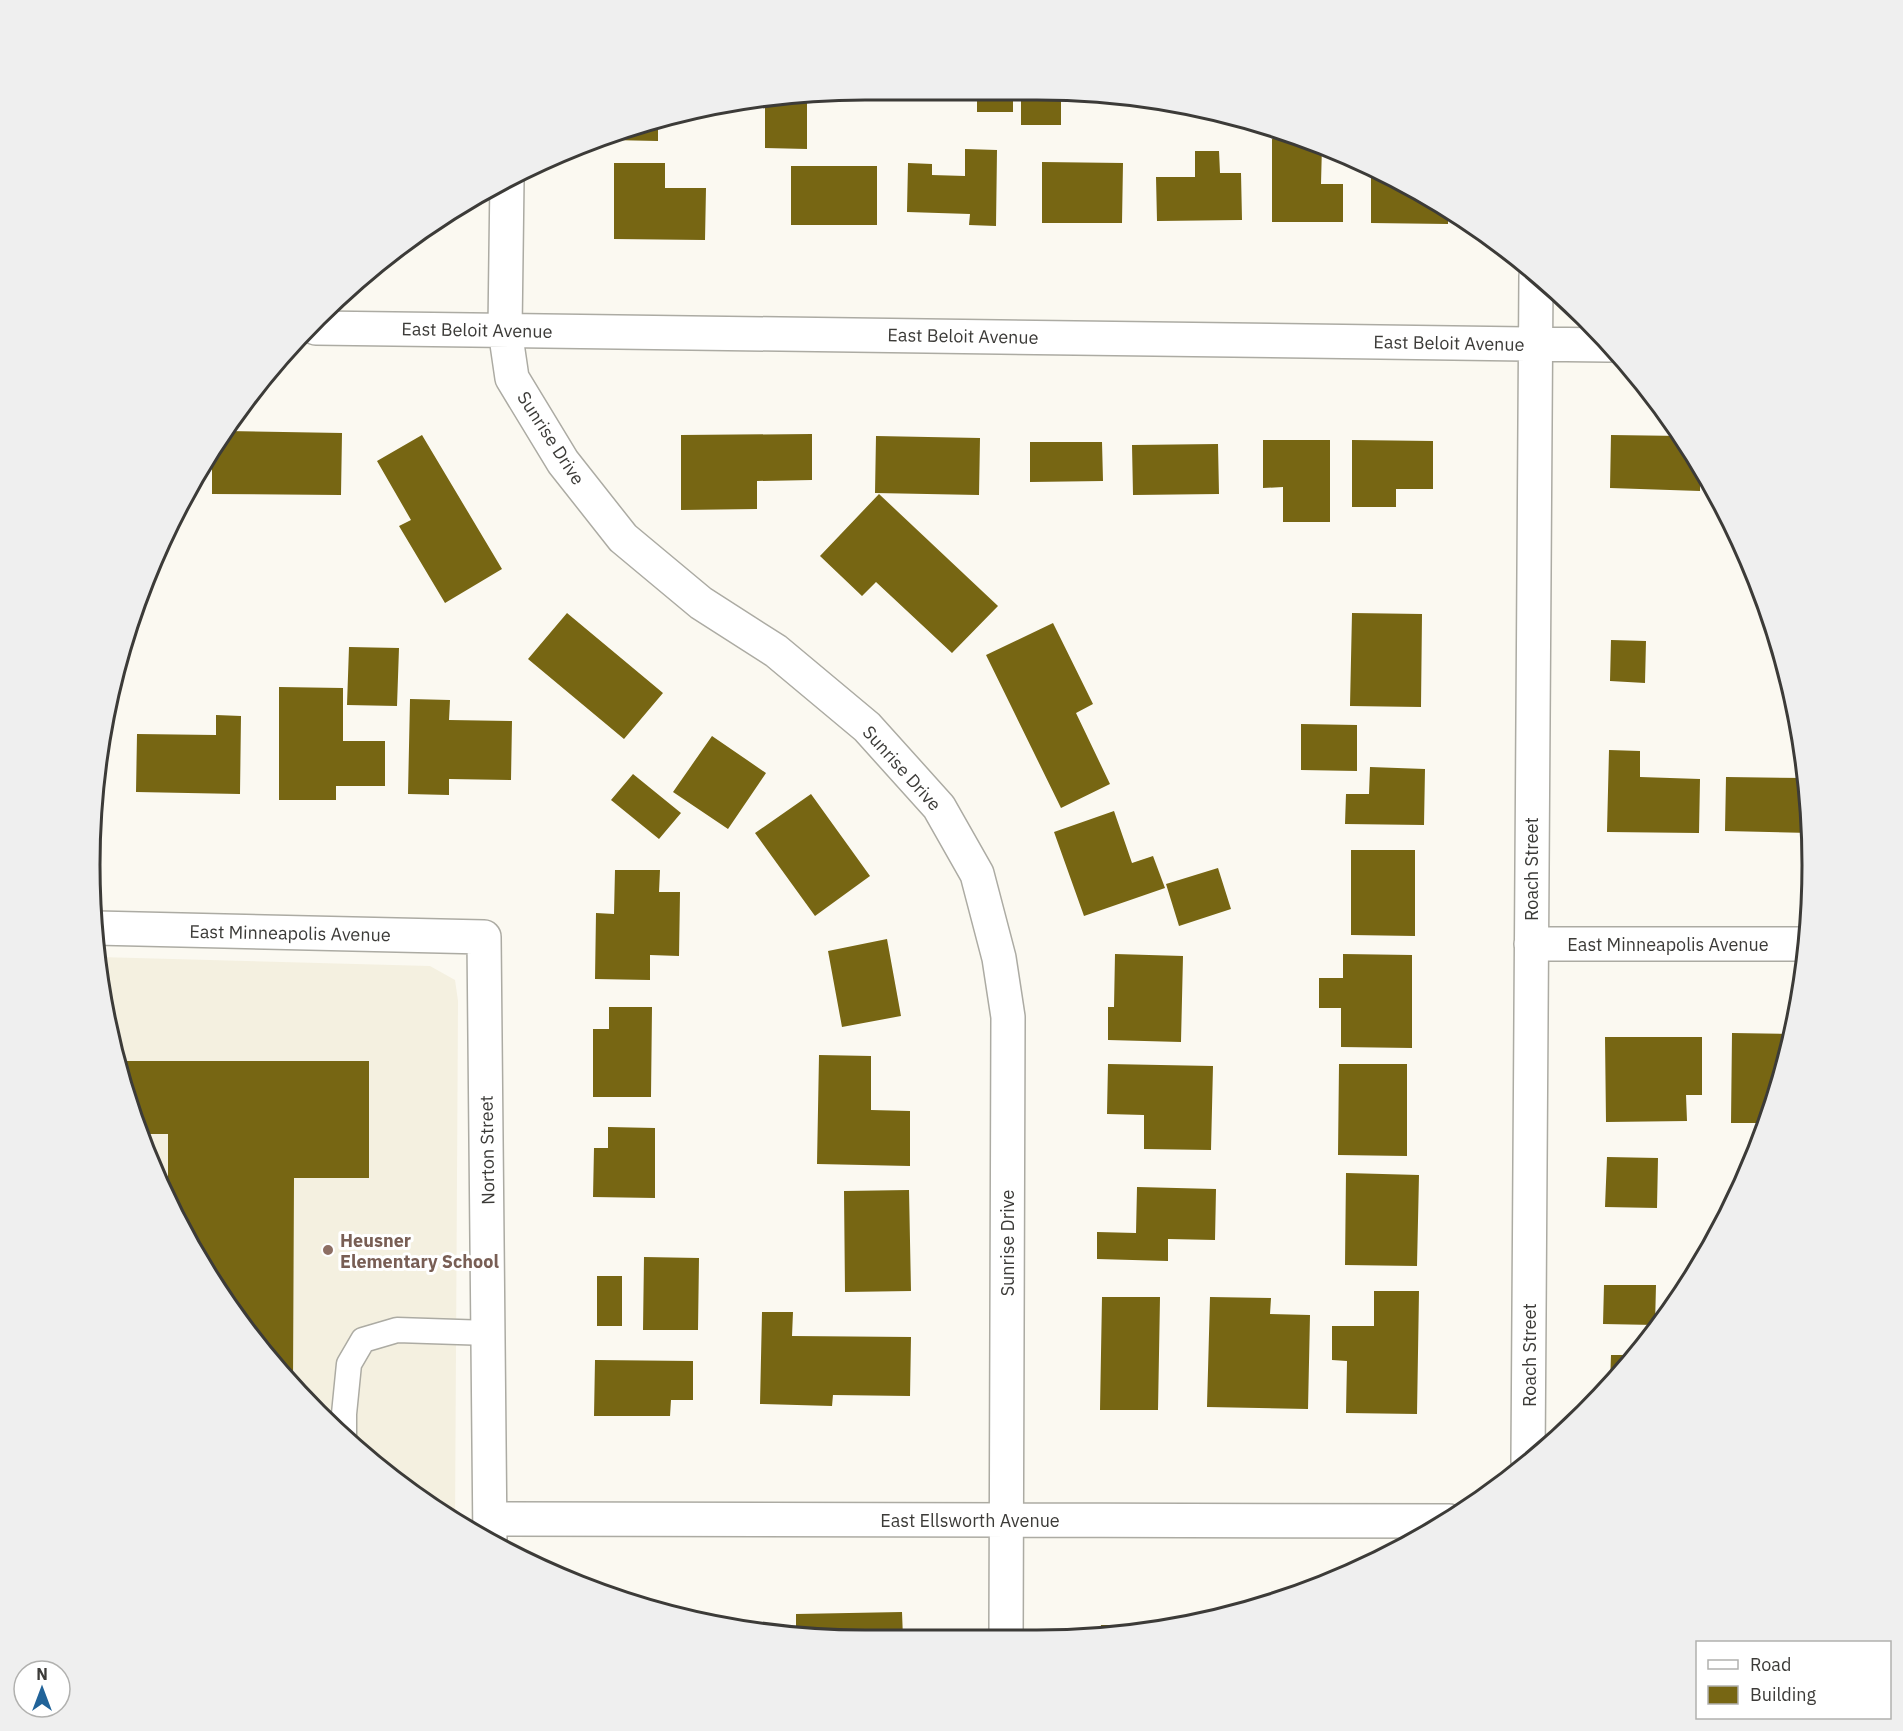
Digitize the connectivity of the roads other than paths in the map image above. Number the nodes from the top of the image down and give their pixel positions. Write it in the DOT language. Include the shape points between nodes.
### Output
graph roads {
  1 [pos="507,190"];
  2 [pos="1536,285"];
  3 [pos="322,328"];
  4 [pos="505,330"];
  5 [pos="1535,345"];
  6 [pos="1597,345"];
  7 [pos="103,928"];
  8 [pos="484,937"];
  9 [pos="1531,944"];
  10 [pos="1798,944"];
  11 [pos="489,1333"];
  12 [pos="344,1424"];
  13 [pos="1528,1452"];
  14 [pos="1007,1520"];
  15 [pos="1432,1521"];
  16 [pos="490,1531"];
  17 [pos="1006,1630"];
  1 -- 4 [label="street, Sunrise Drive"];
  2 -- 5 [label="street, Roach Street"];
  3 -- 4 [label="street, East Beloit Avenue"];
  4 -- 5 [label="street, East Beloit Avenue"];
  4 -- 14 [label="street, Sunrise Drive" via="512,378 563,462 623,538 701,603 776,651 867,727 939,807 977,874 999,958 1008,1017"];
  5 -- 6 [label="street, East Beloit Avenue"];
  5 -- 9 [label="street, Roach Street"];
  7 -- 8 [label="street, East Minneapolis Avenue"];
  8 -- 11 [label="street, Norton Street"];
  9 -- 10 [label="street, East Minneapolis Avenue"];
  9 -- 13 [label="street, Roach Street"];
  11 -- 12 [label="lane" via="396,1330 363,1340 349,1364"];
  11 -- 16 [label="street, Norton Street"];
  14 -- 15 [label="street, East Ellsworth Avenue"];
  14 -- 16 [label="street, East Ellsworth Avenue"];
  14 -- 17 [label="street, Sunrise Drive"];
}
